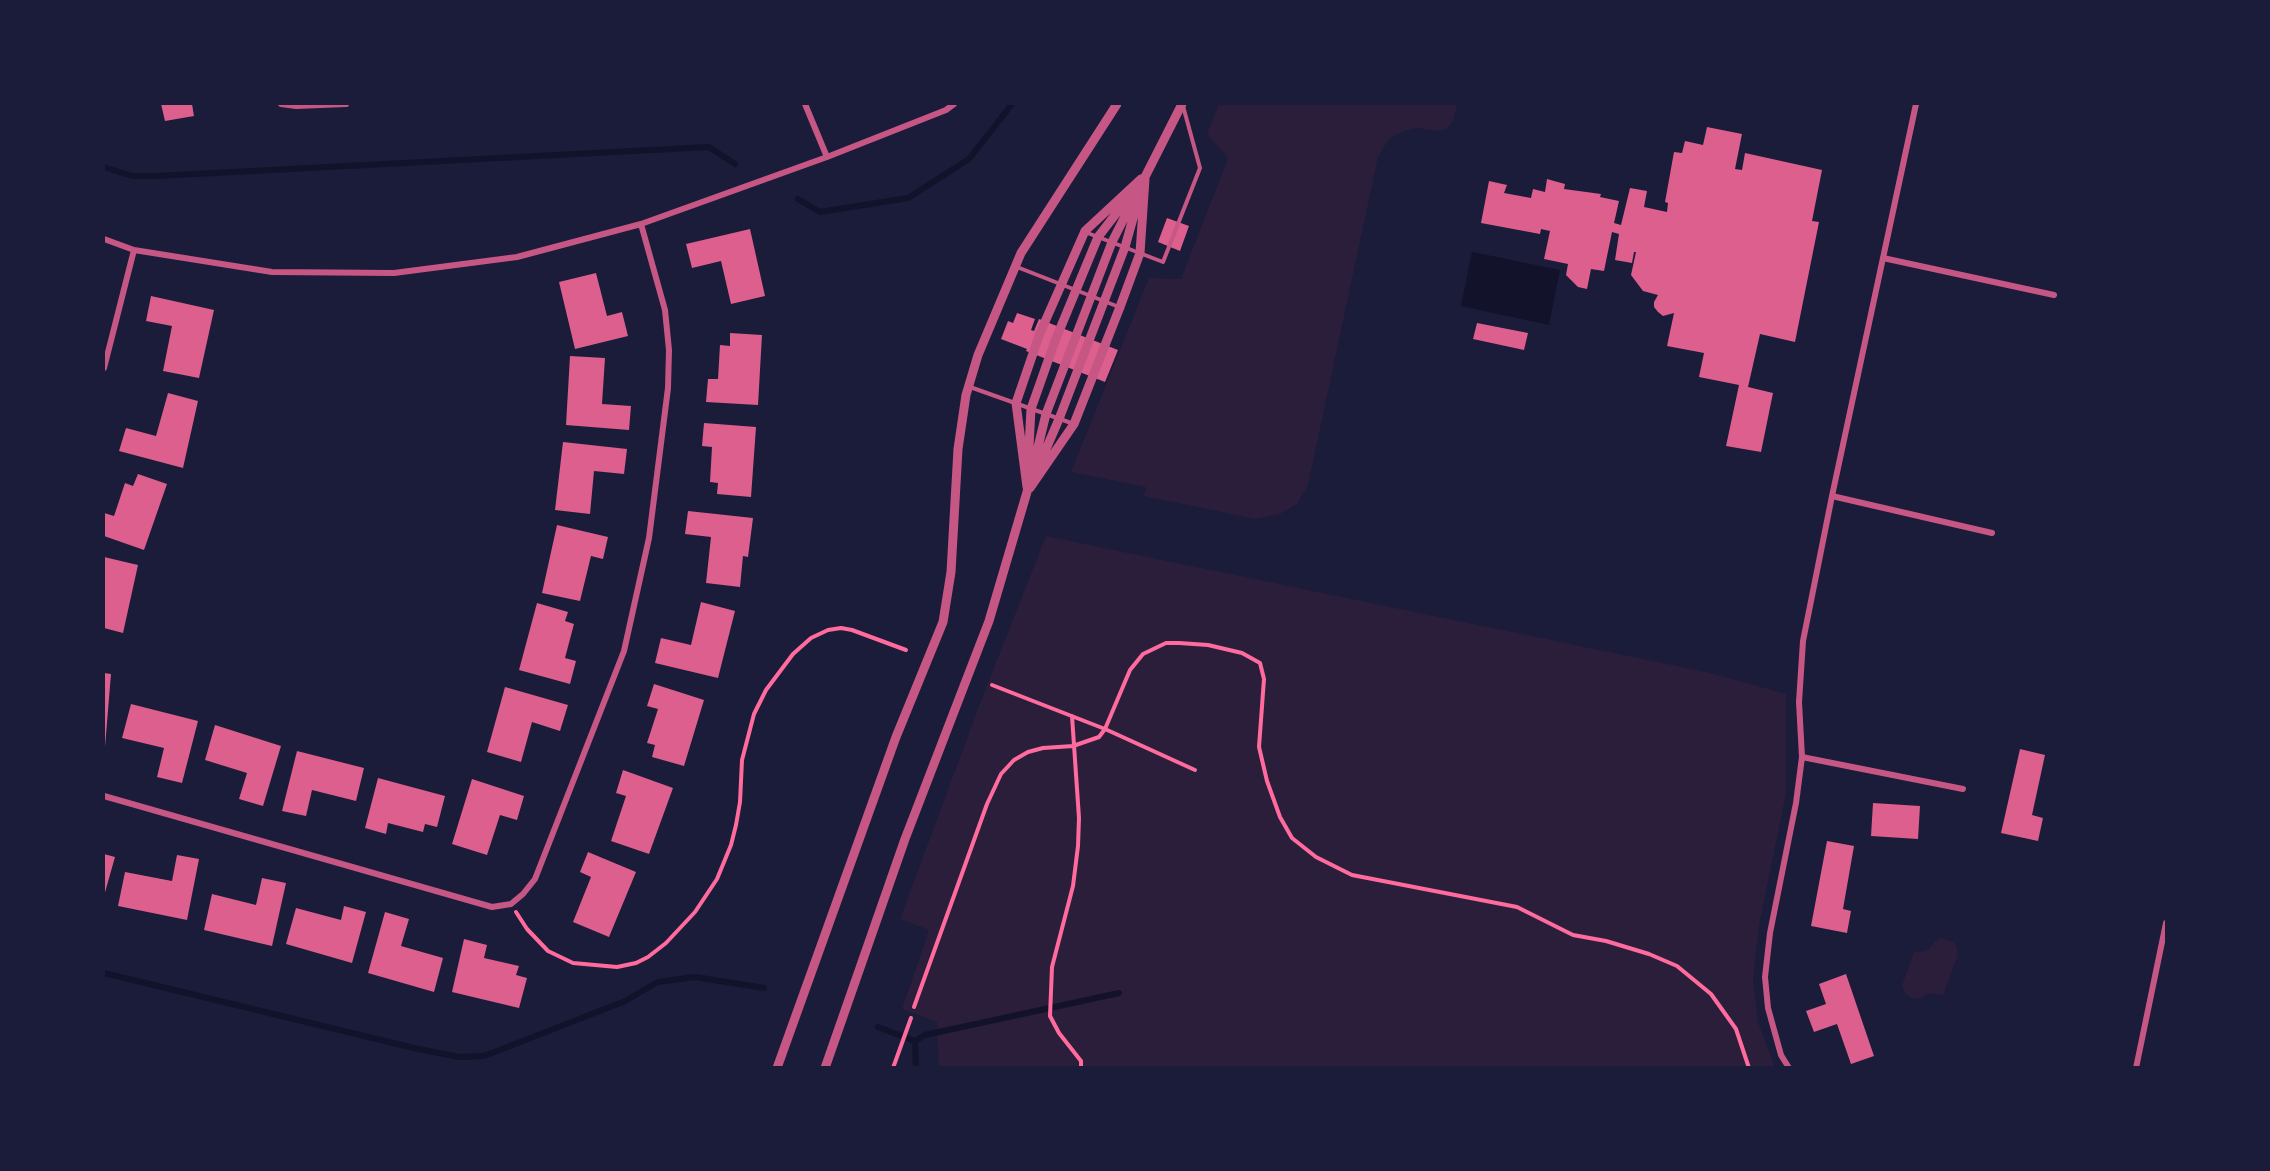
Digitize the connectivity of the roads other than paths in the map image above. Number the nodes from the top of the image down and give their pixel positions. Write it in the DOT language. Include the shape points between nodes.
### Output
graph roads {
  1 [pos="281,104"];
  2 [pos="346,104"];
  3 [pos="805,104"];
  4 [pos="954,104"];
  5 [pos="1118,104"];
  6 [pos="1182,104"];
  7 [pos="1911,104"];
  8 [pos="1916,104"];
  9 [pos="1914,114"];
  10 [pos="827,157"];
  11 [pos="1146,175"];
  12 [pos="641,224"];
  13 [pos="1085,231"];
  14 [pos="1098,237"];
  15 [pos="104,240"];
  16 [pos="1112,242"];
  17 [pos="1125,247"];
  18 [pos="135,250"];
  19 [pos="1140,253"];
  20 [pos="1883,258"];
  21 [pos="1016,266"];
  22 [pos="1062,284"];
  23 [pos="1075,289"];
  24 [pos="2054,295"];
  25 [pos="1092,296"];
  26 [pos="1105,301"];
  27 [pos="1120,307"];
  28 [pos="104,368"];
  29 [pos="969,387"];
  30 [pos="1016,403"];
  31 [pos="1031,409"];
  32 [pos="1046,414"];
  33 [pos="1059,419"];
  34 [pos="1074,424"];
  35 [pos="1027,492"];
  36 [pos="1832,496"];
  37 [pos="1992,533"];
  38 [pos="1802,757"];
  39 [pos="1963,789"];
  40 [pos="104,796"];
  41 [pos="2166,923"];
  42 [pos="777,1068"];
  43 [pos="825,1068"];
  44 [pos="1789,1068"];
  45 [pos="2136,1068"];
  1 -- 2 [label="street"];
  3 -- 10 [label="street"];
  4 -- 10 [label="street"];
  5 -- 21 [label="street"];
  6 -- 11 [label="street"];
  6 -- 19 [label="lane" via="1200,168 1163,261"];
  7 -- 9 [label="lane"];
  8 -- 9 [label="street"];
  9 -- 20 [label="street"];
  10 -- 12 [label="street"];
  11 -- 13 [label="street"];
  11 -- 14 [label="street"];
  11 -- 16 [label="street"];
  11 -- 17 [label="street"];
  11 -- 19 [label="street"];
  12 -- 18 [label="street" via="517,257 394,273 272,272"];
  12 -- 40 [label="street" via="665,310 669,350 668,388 649,538 624,651 535,879 523,894 511,904 492,907"];
  13 -- 14 [label="lane"];
  13 -- 22 [label="street"];
  14 -- 16 [label="lane"];
  14 -- 23 [label="street"];
  15 -- 18 [label="street"];
  16 -- 17 [label="lane"];
  16 -- 25 [label="street"];
  17 -- 19 [label="lane"];
  17 -- 26 [label="street"];
  18 -- 28 [label="street"];
  19 -- 27 [label="street"];
  20 -- 24 [label="street"];
  20 -- 36 [label="street"];
  21 -- 22 [label="lane"];
  21 -- 29 [label="street"];
  22 -- 23 [label="lane"];
  22 -- 30 [label="street"];
  23 -- 25 [label="lane"];
  23 -- 31 [label="street"];
  25 -- 26 [label="lane"];
  25 -- 32 [label="street"];
  26 -- 27 [label="lane"];
  26 -- 33 [label="street"];
  27 -- 34 [label="street"];
  29 -- 30 [label="lane"];
  29 -- 42 [label="street" via="958,449 951,572 943,622 896,738"];
  30 -- 31 [label="lane"];
  30 -- 35 [label="street"];
  31 -- 32 [label="lane"];
  31 -- 35 [label="street"];
  32 -- 33 [label="lane"];
  32 -- 35 [label="street"];
  33 -- 34 [label="lane"];
  33 -- 35 [label="street"];
  34 -- 35 [label="street"];
  35 -- 43 [label="street" via="989,621 905,839"];
  36 -- 37 [label="street"];
  36 -- 38 [label="street" via="1803,640 1799,702"];
  38 -- 39 [label="street"];
  38 -- 44 [label="street" via="1765,977 1768,1008 1781,1055"];
  41 -- 45 [label="street"];
}
